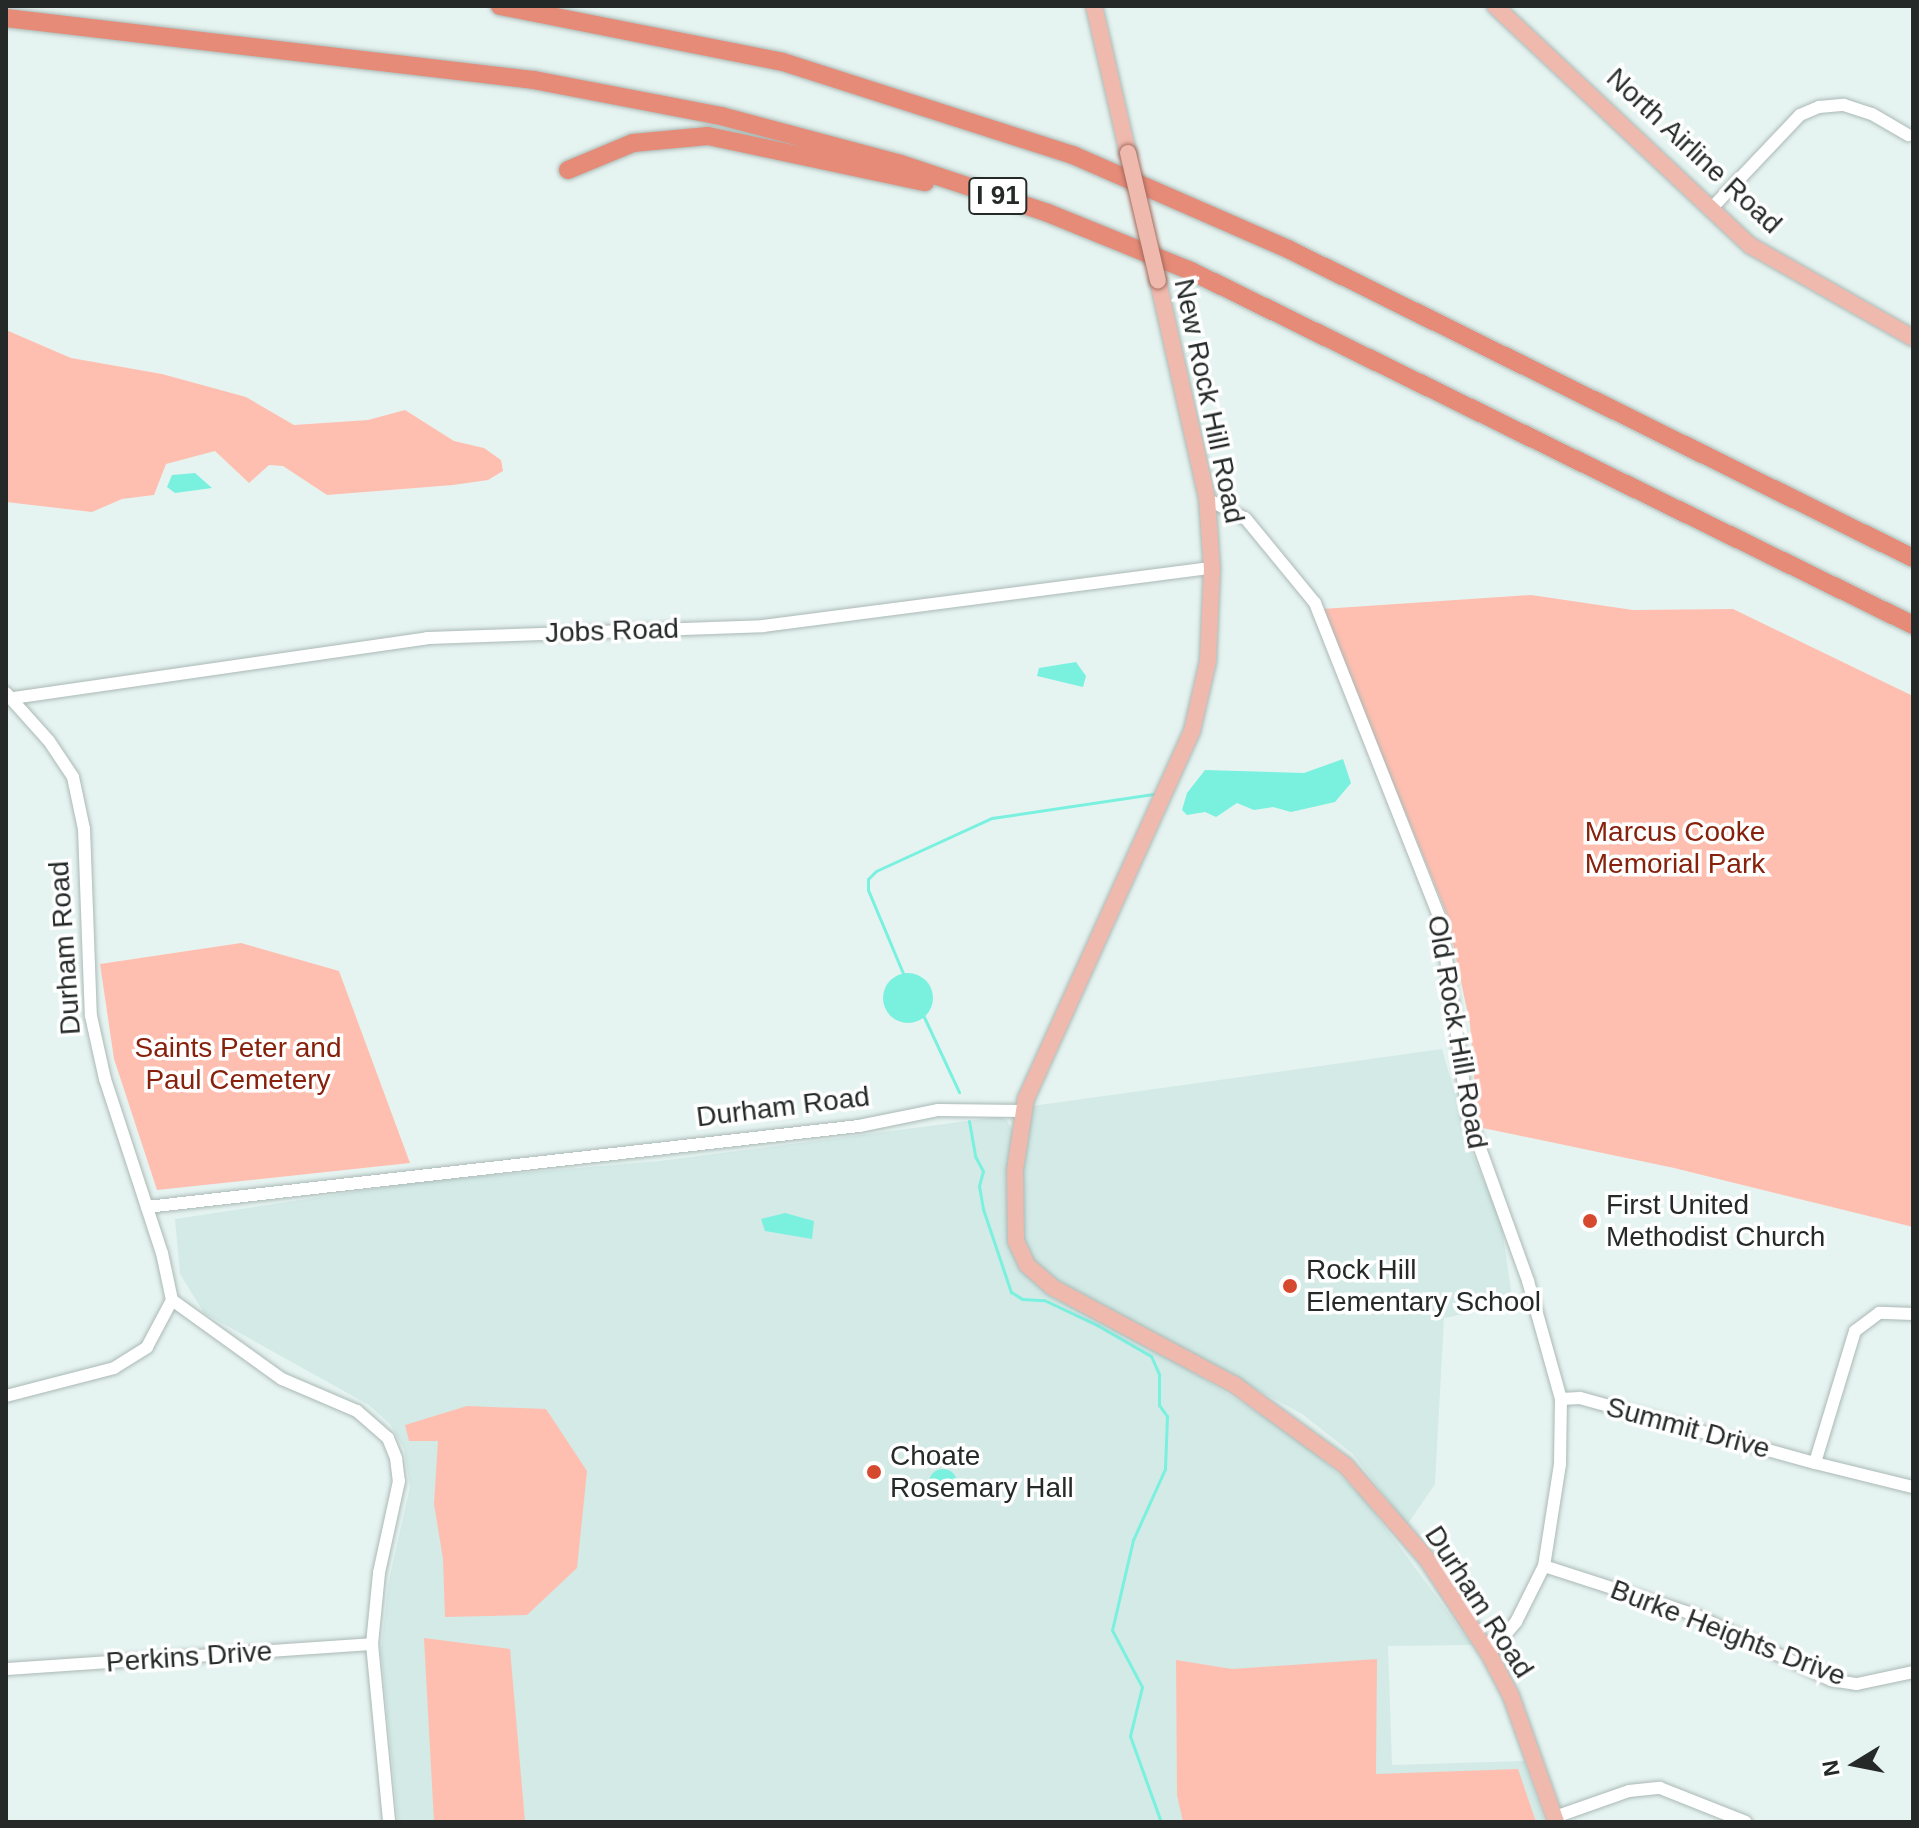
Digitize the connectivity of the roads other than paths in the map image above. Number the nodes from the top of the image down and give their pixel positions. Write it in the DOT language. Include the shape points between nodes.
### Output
graph roads {
  1 [pos="500,6"];
  2 [pos="1094,6"];
  3 [pos="1495,6"];
  4 [pos="6,18"];
  5 [pos="1908,135"];
  6 [pos="568,170"];
  7 [pos="958,182"];
  8 [pos="1710,210"];
  9 [pos="1913,338"];
  10 [pos="1207,499"];
  11 [pos="1913,558"];
  12 [pos="1212,568"];
  13 [pos="1913,625"];
  14 [pos="10,696"];
  15 [pos="1022,1111"];
  16 [pos="147,1207"];
  17 [pos="172,1300"];
  18 [pos="1913,1314"];
  19 [pos="6,1396"];
  20 [pos="1561,1399"];
  21 [pos="1815,1463"];
  22 [pos="1913,1487"];
  23 [pos="1544,1566"];
  24 [pos="372,1644"];
  25 [pos="1489,1654"];
  26 [pos="6,1669"];
  27 [pos="1913,1672"];
  28 [pos="1555,1820"];
  29 [pos="389,1822"];
  30 [pos="1746,1822"];
  1 -- 11 [label="highway, I 91" via="783,62 1073,155 1260,235"];
  2 -- 10 [label="main road, New Rock Hill Road, bridge"];
  3 -- 8 [label="main road, North Airline Road" via="1585,85"];
  4 -- 7 [label="highway, I 91" via="581,88 764,126"];
  5 -- 8 [label="street" via="1844,105 1819,107 1800,115"];
  6 -- 7 [label="highway" via="633,143 708,136 919,181"];
  7 -- 13 [label="highway, I 91" via="1229,288"];
  8 -- 9 [label="main road, North Airline Road" via="1751,246"];
  10 -- 12 [label="main road, New Rock Hill Road"];
  10 -- 20 [label="street, Old Rock Hill Road" via="1246,519 1315,603 1441,922 1468,1115 1528,1281"];
  12 -- 14 [label="street, Jobs Road" via="763,626 427,638"];
  12 -- 15 [label="main road, New Rock Hill Road" via="1208,661 1192,731"];
  14 -- 16 [label="street, Durham Road" via="73,777 84,829 91,1016 105,1079"];
  15 -- 16 [label="street, Durham Road" via="938,1110 859,1126"];
  15 -- 25 [label="main road, Durham Road" via="1014,1211 1016,1241 1027,1265 1052,1287 1235,1385 1346,1466 1427,1559"];
  16 -- 17 [label="street"];
  17 -- 19 [label="street" via="147,1347 114,1368"];
  17 -- 24 [label="street" via="282,1379 357,1411 388,1438 399,1481 379,1573"];
  18 -- 21 [label="street" via="1879,1313 1855,1331"];
  20 -- 21 [label="street, Summit Drive" via="1580,1398"];
  20 -- 23 [label="street, Old Rock Hill Road" via="1560,1464"];
  21 -- 22 [label="street, Summit Drive"];
  23 -- 25 [label="street, Old Rock Hill Road" via="1516,1622"];
  23 -- 27 [label="street, Burke Heights Drive" via="1693,1614 1831,1680 1857,1684"];
  24 -- 26 [label="street, Perkins Drive"];
  24 -- 29 [label="street"];
  25 -- 28 [label="main road, Durham Road" via="1511,1696"];
  28 -- 30 [label="street" via="1629,1791 1660,1788"];
}
